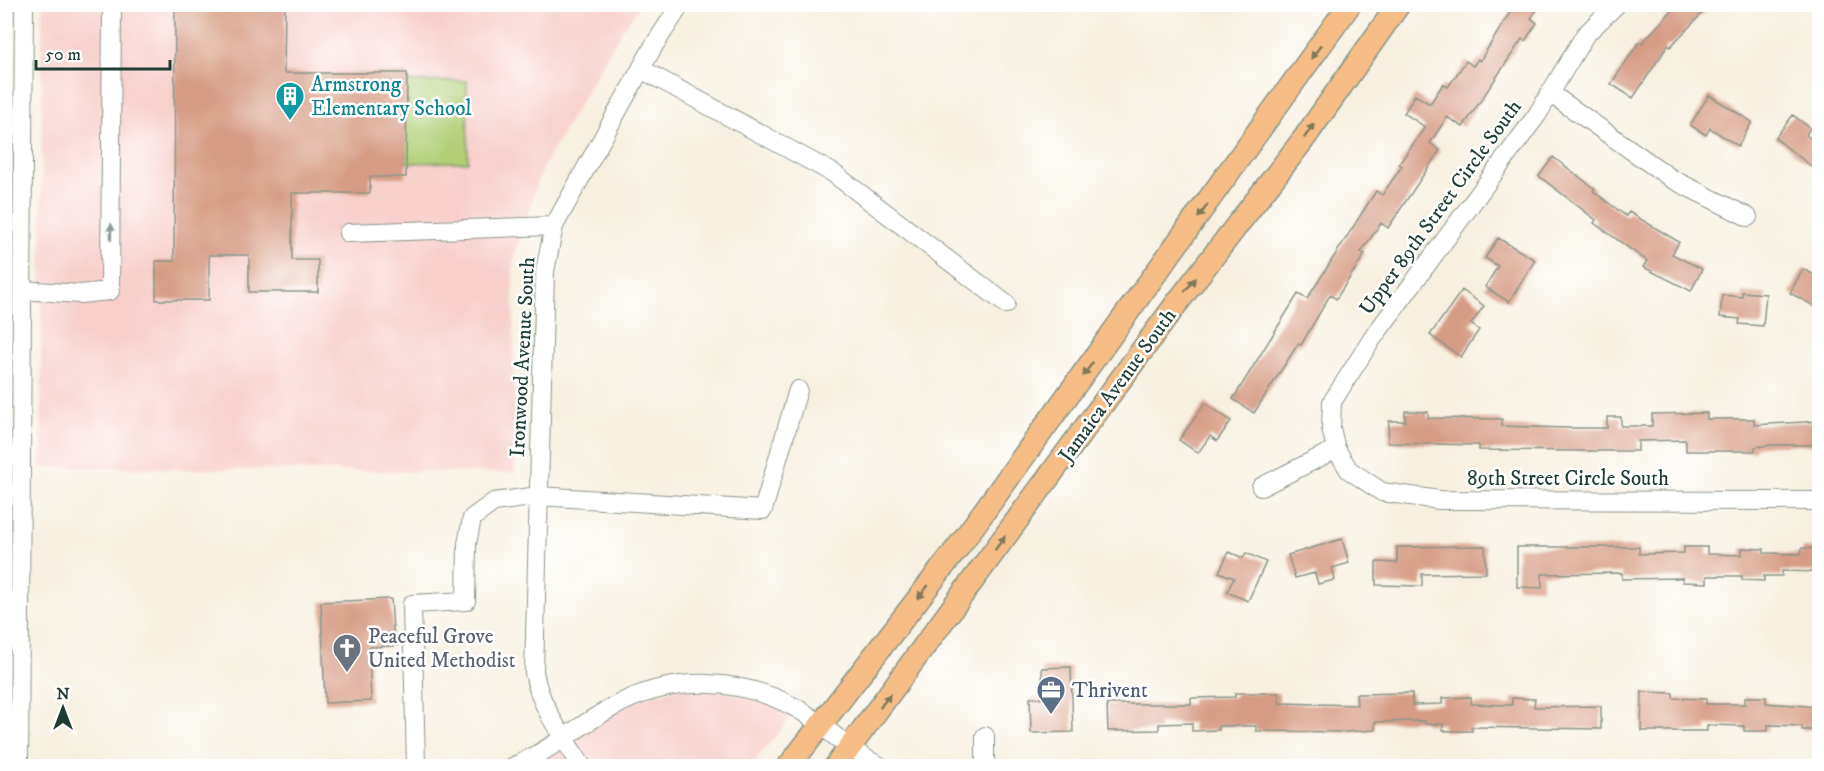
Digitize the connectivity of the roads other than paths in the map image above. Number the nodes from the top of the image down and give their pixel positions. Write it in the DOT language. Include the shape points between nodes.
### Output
graph roads {
  1 [pos="24,4"];
  2 [pos="112,4"];
  3 [pos="681,4"];
  4 [pos="1350,4"];
  5 [pos="1399,4"];
  6 [pos="1617,4"];
  7 [pos="640,69"];
  8 [pos="1550,93"];
  9 [pos="1748,218"];
  10 [pos="554,226"];
  11 [pos="348,233"];
  12 [pos="22,290"];
  13 [pos="1006,304"];
  14 [pos="798,390"];
  15 [pos="1336,449"];
  16 [pos="1261,487"];
  17 [pos="538,496"];
  18 [pos="1820,501"];
  19 [pos="820,725"];
  20 [pos="985,736"];
  21 [pos="564,738"];
  22 [pos="850,748"];
  23 [pos="19,766"];
  24 [pos="416,766"];
  25 [pos="514,766"];
  26 [pos="582,766"];
  27 [pos="789,766"];
  28 [pos="836,766"];
  29 [pos="880,766"];
  30 [pos="985,766"];
  1 -- 12 [label="street"];
  12 -- 2 [label="street, one-way" via="80,294 110,291"];
  3 -- 7 [label="street, Ironwood Avenue South"];
  4 -- 19 [label="main road, Jamaica Avenue South, one-way" via="959,546"];
  22 -- 5 [label="main road, Jamaica Avenue South, one-way" via="1177,303 1303,140"];
  6 -- 8 [label="street, Upper 89th Street Circle South" via="1585,35"];
  7 -- 10 [label="street, Ironwood Avenue South"];
  7 -- 13 [label="street" via="833,173"];
  8 -- 9 [label="street" via="1672,179"];
  8 -- 15 [label="street, Upper 89th Street Circle South" via="1372,339 1332,402 1331,428"];
  10 -- 11 [label="street"];
  10 -- 17 [label="street, Ironwood Avenue South" via="545,272"];
  12 -- 23 [label="street"];
  14 -- 17 [label="street" via="763,510"];
  15 -- 16 [label="street"];
  15 -- 18 [label="street, 89th Street Circle South" via="1349,471 1382,492 1440,500"];
  17 -- 21 [label="street, Ironwood Avenue South" via="534,672 537,690"];
  17 -- 24 [label="street" via="494,502 472,518 466,601 412,604"];
  19 -- 21 [label="street" via="768,694 718,684 693,684 640,695"];
  19 -- 22 [label="street"];
  19 -- 27 [label="main road, Jamaica Avenue South"];
  20 -- 30 [label="street"];
  21 -- 25 [label="street"];
  21 -- 26 [label="street, Ironwood Avenue South"];
  22 -- 28 [label="main road, Jamaica Avenue South"];
  22 -- 29 [label="street"];
}
